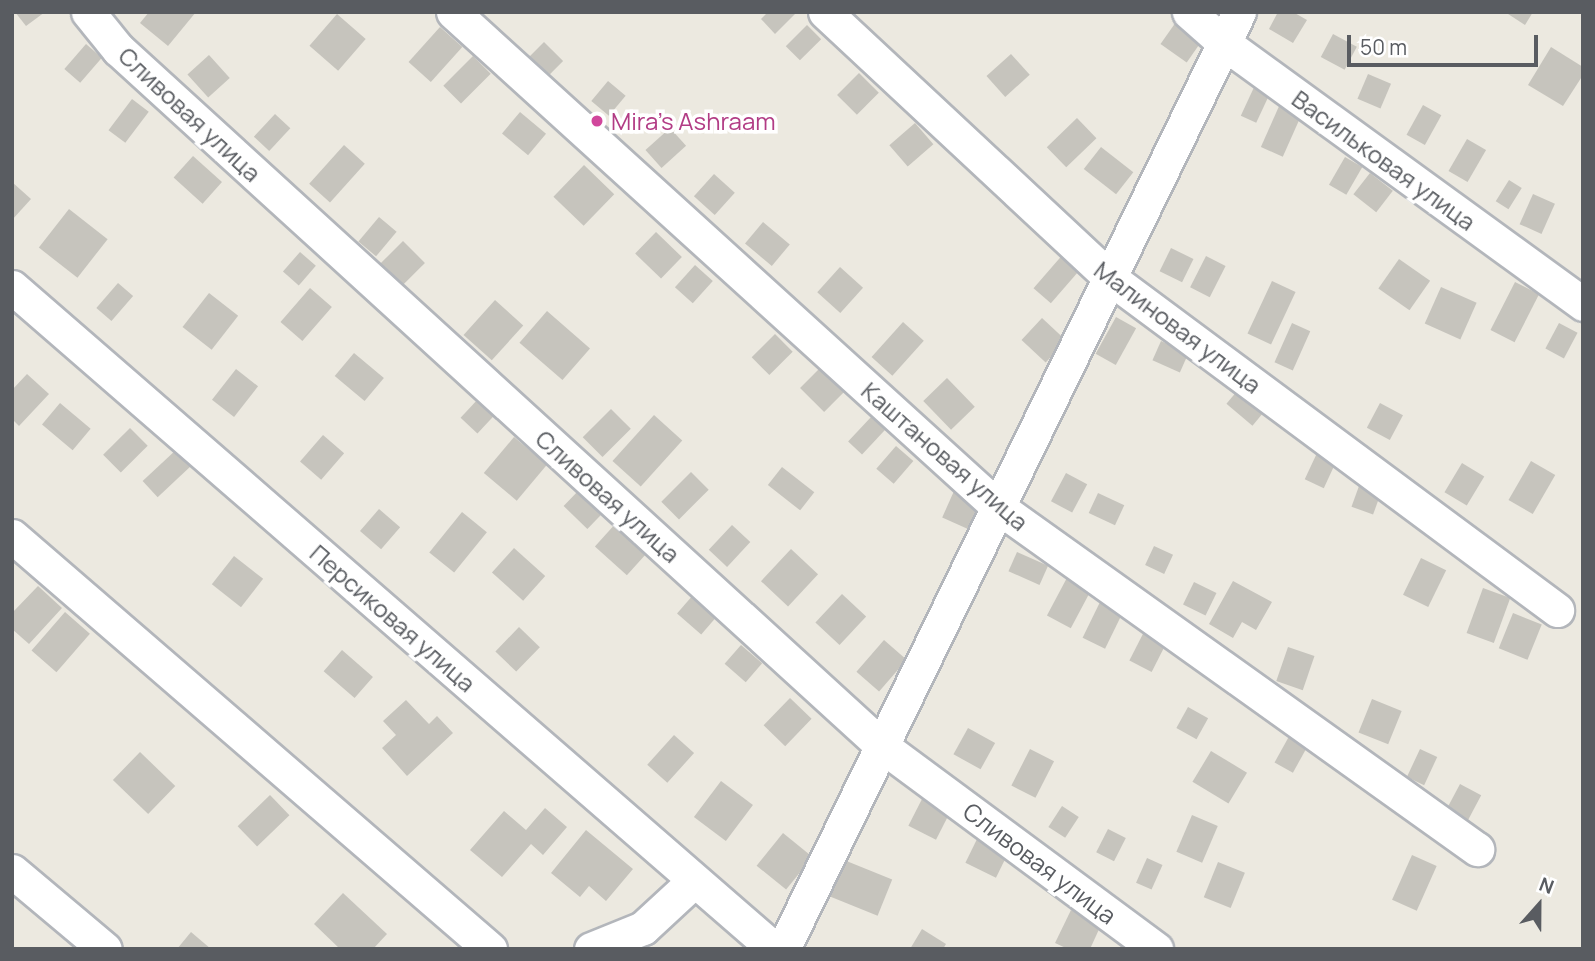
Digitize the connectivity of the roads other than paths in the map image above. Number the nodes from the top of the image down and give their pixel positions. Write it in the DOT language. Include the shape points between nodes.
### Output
graph roads {
  1 [pos="88,12"];
  2 [pos="453,12"];
  3 [pos="825,12"];
  4 [pos="1189,12"];
  5 [pos="1239,12"];
  6 [pos="1224,43"];
  7 [pos="1110,278"];
  8 [pos="12,287"];
  9 [pos="1583,304"];
  10 [pos="998,507"];
  11 [pos="12,536"];
  12 [pos="1557,610"];
  13 [pos="882,746"];
  14 [pos="1477,849"];
  15 [pos="12,871"];
  16 [pos="694,881"];
  17 [pos="105,949"];
  18 [pos="489,949"];
  19 [pos="591,949"];
  20 [pos="774,949"];
  21 [pos="783,949"];
  22 [pos="1156,949"];
  1 -- 13 [label="street, Сливовая улица" via="118,48"];
  2 -- 10 [label="street, Каштановая улица"];
  3 -- 7 [label="street, Малиновая улица"];
  4 -- 6 [label="street, Васильковая улица"];
  5 -- 6 [label="street"];
  6 -- 7 [label="street"];
  6 -- 9 [label="street, Васильковая улица"];
  7 -- 10 [label="street"];
  7 -- 12 [label="street, Малиновая улица"];
  8 -- 16 [label="street, Персиковая улица"];
  10 -- 13 [label="street"];
  10 -- 14 [label="street, Каштановая улица"];
  11 -- 18 [label="street"];
  13 -- 21 [label="street"];
  13 -- 22 [label="street, Сливовая улица"];
  15 -- 17 [label="street"];
  16 -- 19 [label="street" via="643,928"];
  16 -- 20 [label="street, Персиковая улица"];
}
